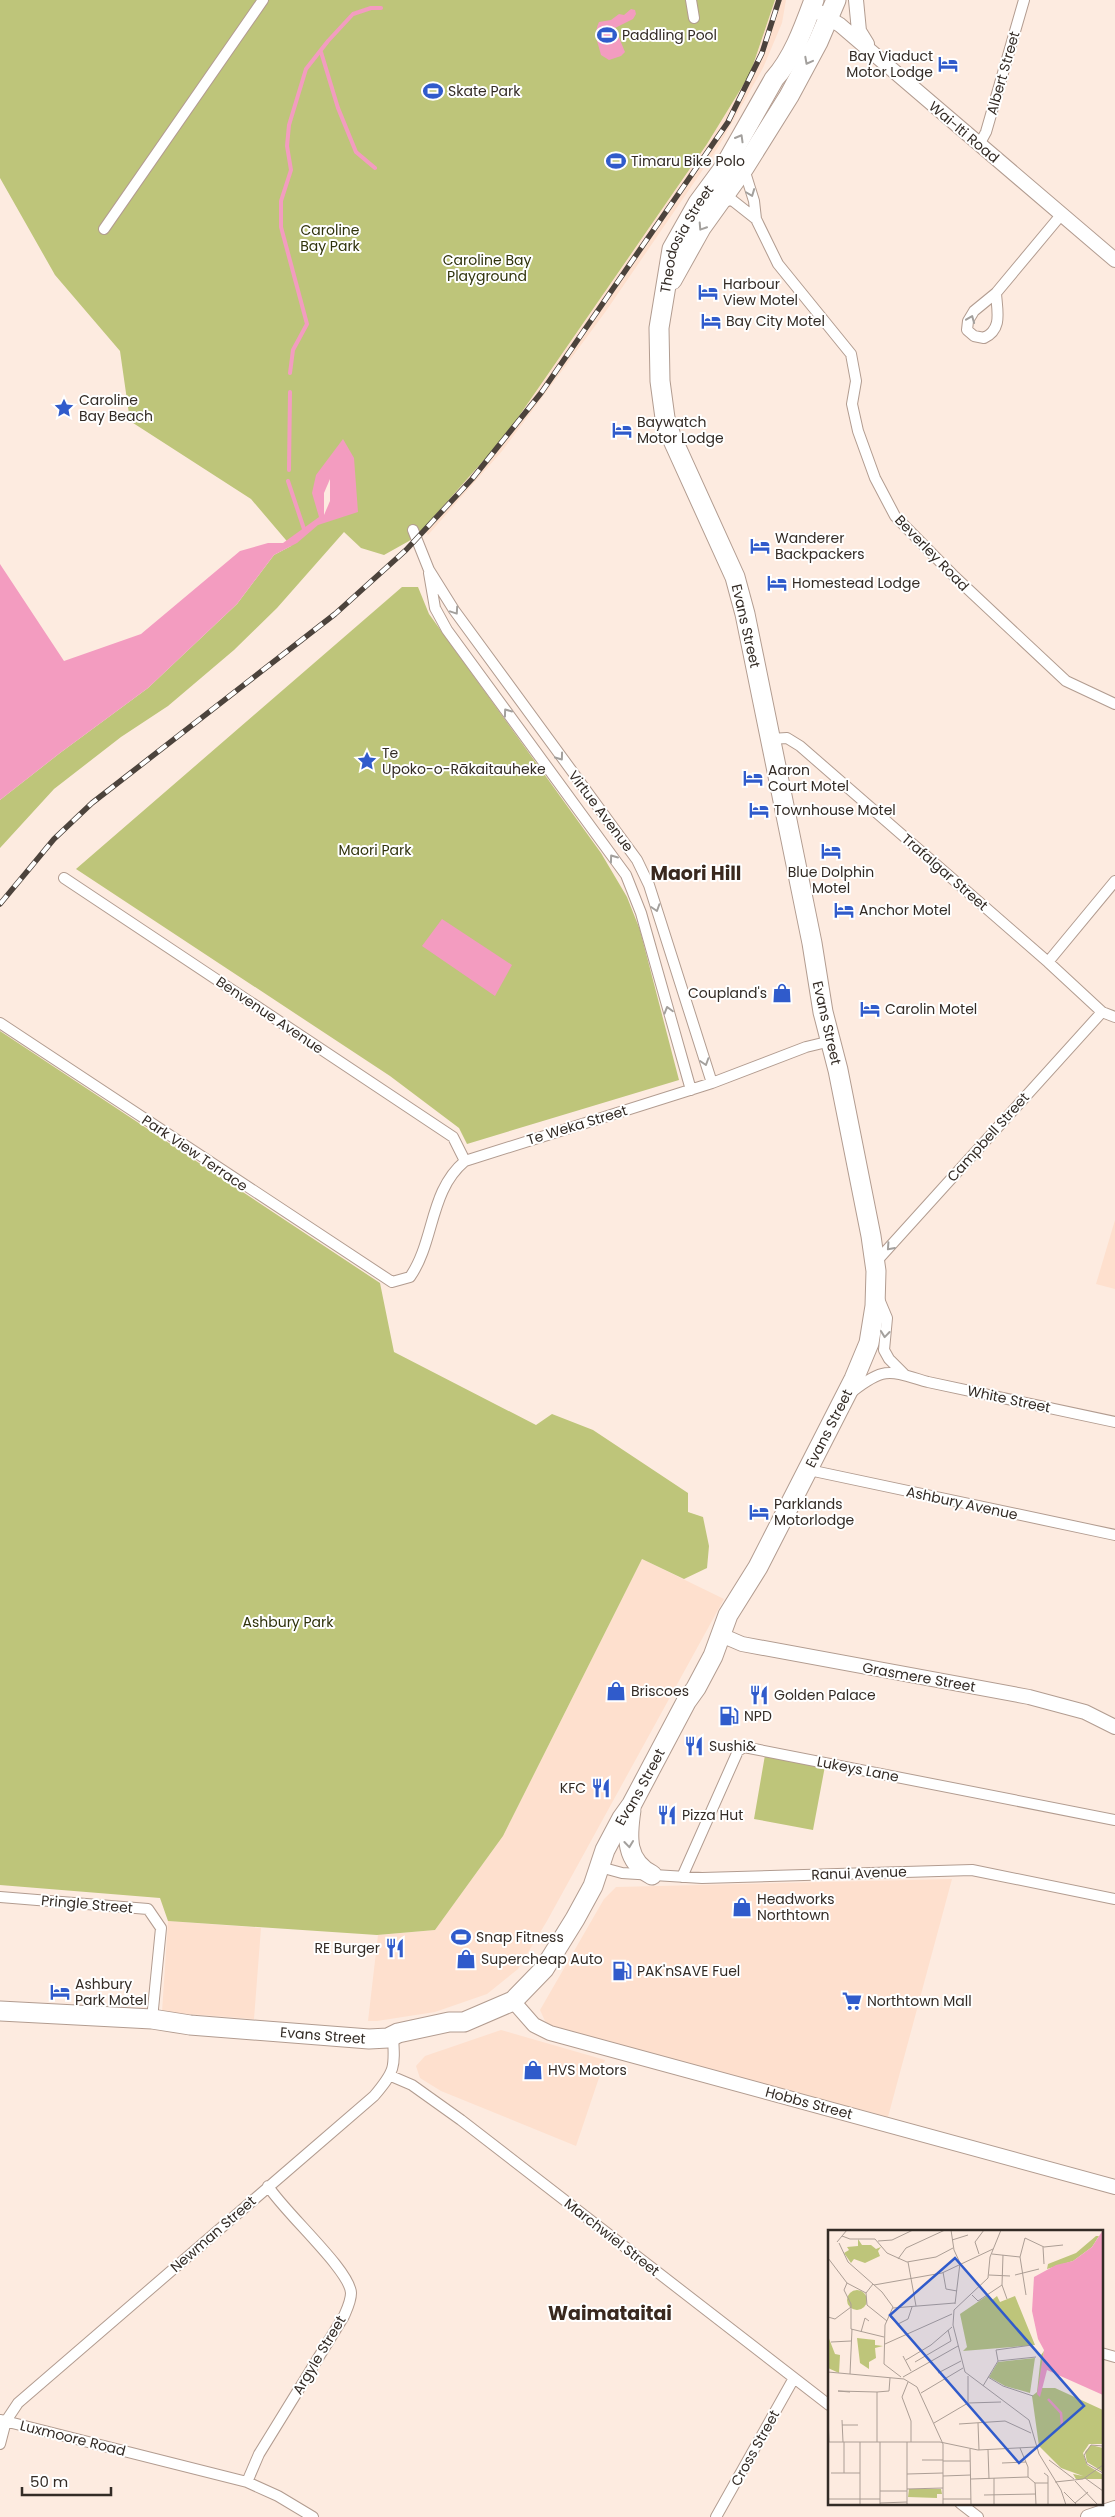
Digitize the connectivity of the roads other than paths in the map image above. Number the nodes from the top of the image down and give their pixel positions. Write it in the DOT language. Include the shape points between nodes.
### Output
graph roads {
  1 [pos="263,0"];
  2 [pos="691,0"];
  3 [pos="856,0"];
  4 [pos="1024,0"];
  5 [pos="812,4"];
  6 [pos="832,8"];
  7 [pos="694,18"];
  8 [pos="873,53"];
  9 [pos="979,145"];
  10 [pos="744,168"];
  11 [pos="718,202"];
  12 [pos="1062,215"];
  13 [pos="756,219"];
  14 [pos="104,229"];
  15 [pos="1115,260"];
  16 [pos="666,290"];
  17 [pos="996,293"];
  18 [pos="412,530"];
  19 [pos="429,570"];
  20 [pos="1115,704"];
  21 [pos="771,739"];
  22 [pos="64,878"];
  23 [pos="1115,881"];
  24 [pos="1048,962"];
  25 [pos="1102,1012"];
  26 [pos="1115,1017"];
  27 [pos="0,1023"];
  28 [pos="831,1042"];
  29 [pos="712,1083"];
  30 [pos="691,1090"];
  31 [pos="465,1161"];
  32 [pos="875,1263"];
  33 [pos="875,1289"];
  34 [pos="904,1374"];
  35 [pos="846,1396"];
  36 [pos="1115,1422"];
  37 [pos="809,1470"];
  38 [pos="1115,1535"];
  39 [pos="721,1635"];
  40 [pos="1115,1727"];
  41 [pos="632,1804"];
  42 [pos="1115,1820"];
  43 [pos="600,1867"];
  44 [pos="652,1874"];
  45 [pos="682,1877"];
  46 [pos="0,1897"];
  47 [pos="1115,1898"];
  48 [pos="513,2001"];
  49 [pos="0,2011"];
  50 [pos="152,2019"];
  51 [pos="393,2036"];
  52 [pos="391,2076"];
  53 [pos="268,2186"];
  54 [pos="1115,2187"];
  55 [pos="1102,2353"];
  56 [pos="1115,2357"];
  57 [pos="794,2378"];
  58 [pos="828,2404"];
  59 [pos="3,2421"];
  60 [pos="0,2444"];
  61 [pos="247,2482"];
  62 [pos="961,2504"];
  63 [pos="1115,2508"];
  64 [pos="314,2517"];
  65 [pos="716,2517"];
  66 [pos="978,2517"];
  67 [pos="1088,2517"];
  1 -- 14 [label="street"];
  2 -- 7 [label="street"];
  3 -- 8 [label="street" via="859,31"];
  4 -- 9 [label="street, Albert Street" via="986,132"];
  5 -- 6 [label="street, Wai-Iti Road"];
  16 -- 5 [label="highway, Theodosia Street, one-way" via="672,249 781,72"];
  6 -- 8 [label="street, Wai-Iti Road"];
  6 -- 10 [label="highway, Theodosia Street, one-way" via="789,96"];
  8 -- 9 [label="street, Wai-Iti Road"];
  9 -- 12 [label="street, Wai-Iti Road"];
  10 -- 11 [label="highway, Theodosia Street"];
  10 -- 13 [label="street, Beverley Road, one-way"];
  11 -- 13 [label="street, Beverley Road" via="732,200"];
  11 -- 16 [label="highway, Theodosia Street, one-way"];
  12 -- 15 [label="street, Wai-Iti Road"];
  12 -- 17 [label="street"];
  13 -- 20 [label="street, Beverley Road" via="778,264 851,354 856,381 852,404 858,431 875,478 895,516 1066,681"];
  16 -- 21 [label="highway, Evans Street" via="659,347 666,418 678,454 735,577"];
  18 -- 19 [label="street, Virtue Avenue"];
  19 -- 29 [label="street, Virtue Avenue, one-way" via="529,715 637,860 649,885"];
  30 -- 19 [label="street, Virtue Avenue, one-way" via="641,913 626,875 447,630 435,608"];
  21 -- 24 [label="street, Trafalgar Street" via="787,738 800,746"];
  21 -- 28 [label="highway, Evans Street"];
  22 -- 31 [label="street, Benvenue Avenue" via="453,1137"];
  23 -- 24 [label="street"];
  24 -- 25 [label="street, Trafalgar Street"];
  25 -- 26 [label="street, Trafalgar Street"];
  25 -- 32 [label="street, Campbell Street, one-way"];
  27 -- 31 [label="street, Park View Terrace" via="392,1282 410,1277 420,1262 440,1195 453,1171"];
  28 -- 29 [label="street, Te Weka Street" via="806,1047"];
  28 -- 32 [label="highway, Evans Street"];
  29 -- 30 [label="street, Te Weka Street"];
  30 -- 31 [label="street, Te Weka Street"];
  32 -- 33 [label="highway, Evans Street"];
  33 -- 34 [label="street, one-way" via="886,1318 884,1350"];
  33 -- 35 [label="highway, Evans Street" via="873,1324 868,1343"];
  34 -- 35 [label="street, White Street" via="876,1375"];
  34 -- 36 [label="street, White Street"];
  35 -- 37 [label="highway, Evans Street"];
  37 -- 38 [label="street, Ashbury Avenue"];
  37 -- 39 [label="highway, Evans Street" via="758,1567 728,1615"];
  39 -- 40 [label="street, Grasmere Street" via="742,1644 1029,1697 1085,1712"];
  39 -- 41 [label="highway, Evans Street" via="696,1688"];
  41 -- 43 [label="highway, Evans Street" via="605,1850"];
  41 -- 44 [label="highway, one-way" via="628,1831 630,1854 642,1869"];
  42 -- 45 [label="street, Lukeys Lane" via="744,1746 738,1751"];
  43 -- 44 [label="street, Ranui Avenue" via="622,1873"];
  43 -- 48 [label="highway, Evans Street" via="551,1959"];
  44 -- 45 [label="street, Ranui Avenue"];
  45 -- 47 [label="street, Ranui Avenue" via="972,1870"];
  46 -- 50 [label="street, Pringle Street" via="148,1909 161,1928"];
  48 -- 51 [label="highway, Evans Street" via="464,2022 449,2022"];
  48 -- 54 [label="street, Hobbs Street" via="534,2024 560,2036"];
  49 -- 50 [label="highway, Evans Street"];
  50 -- 51 [label="highway, Evans Street" via="341,2038"];
  51 -- 52 [label="street" via="395,2061"];
  52 -- 53 [label="street, Newman Street" via="374,2096"];
  52 -- 57 [label="street, Marchwiel Street" via="412,2085 461,2120"];
  53 -- 59 [label="street, Newman Street" via="18,2403"];
  53 -- 61 [label="street, Argyle Street" via="277,2202 344,2274 351,2293 344,2316 259,2454"];
  55 -- 56 [label="street"];
  57 -- 58 [label="street, Marchwiel Street"];
  57 -- 65 [label="street, Cross Street"];
  59 -- 60 [label="street"];
  59 -- 61 [label="street, Luxmoore Road"];
  61 -- 64 [label="street, Luxmoore Road"];
  62 -- 66 [label="street"];
  63 -- 67 [label="street"];
}
